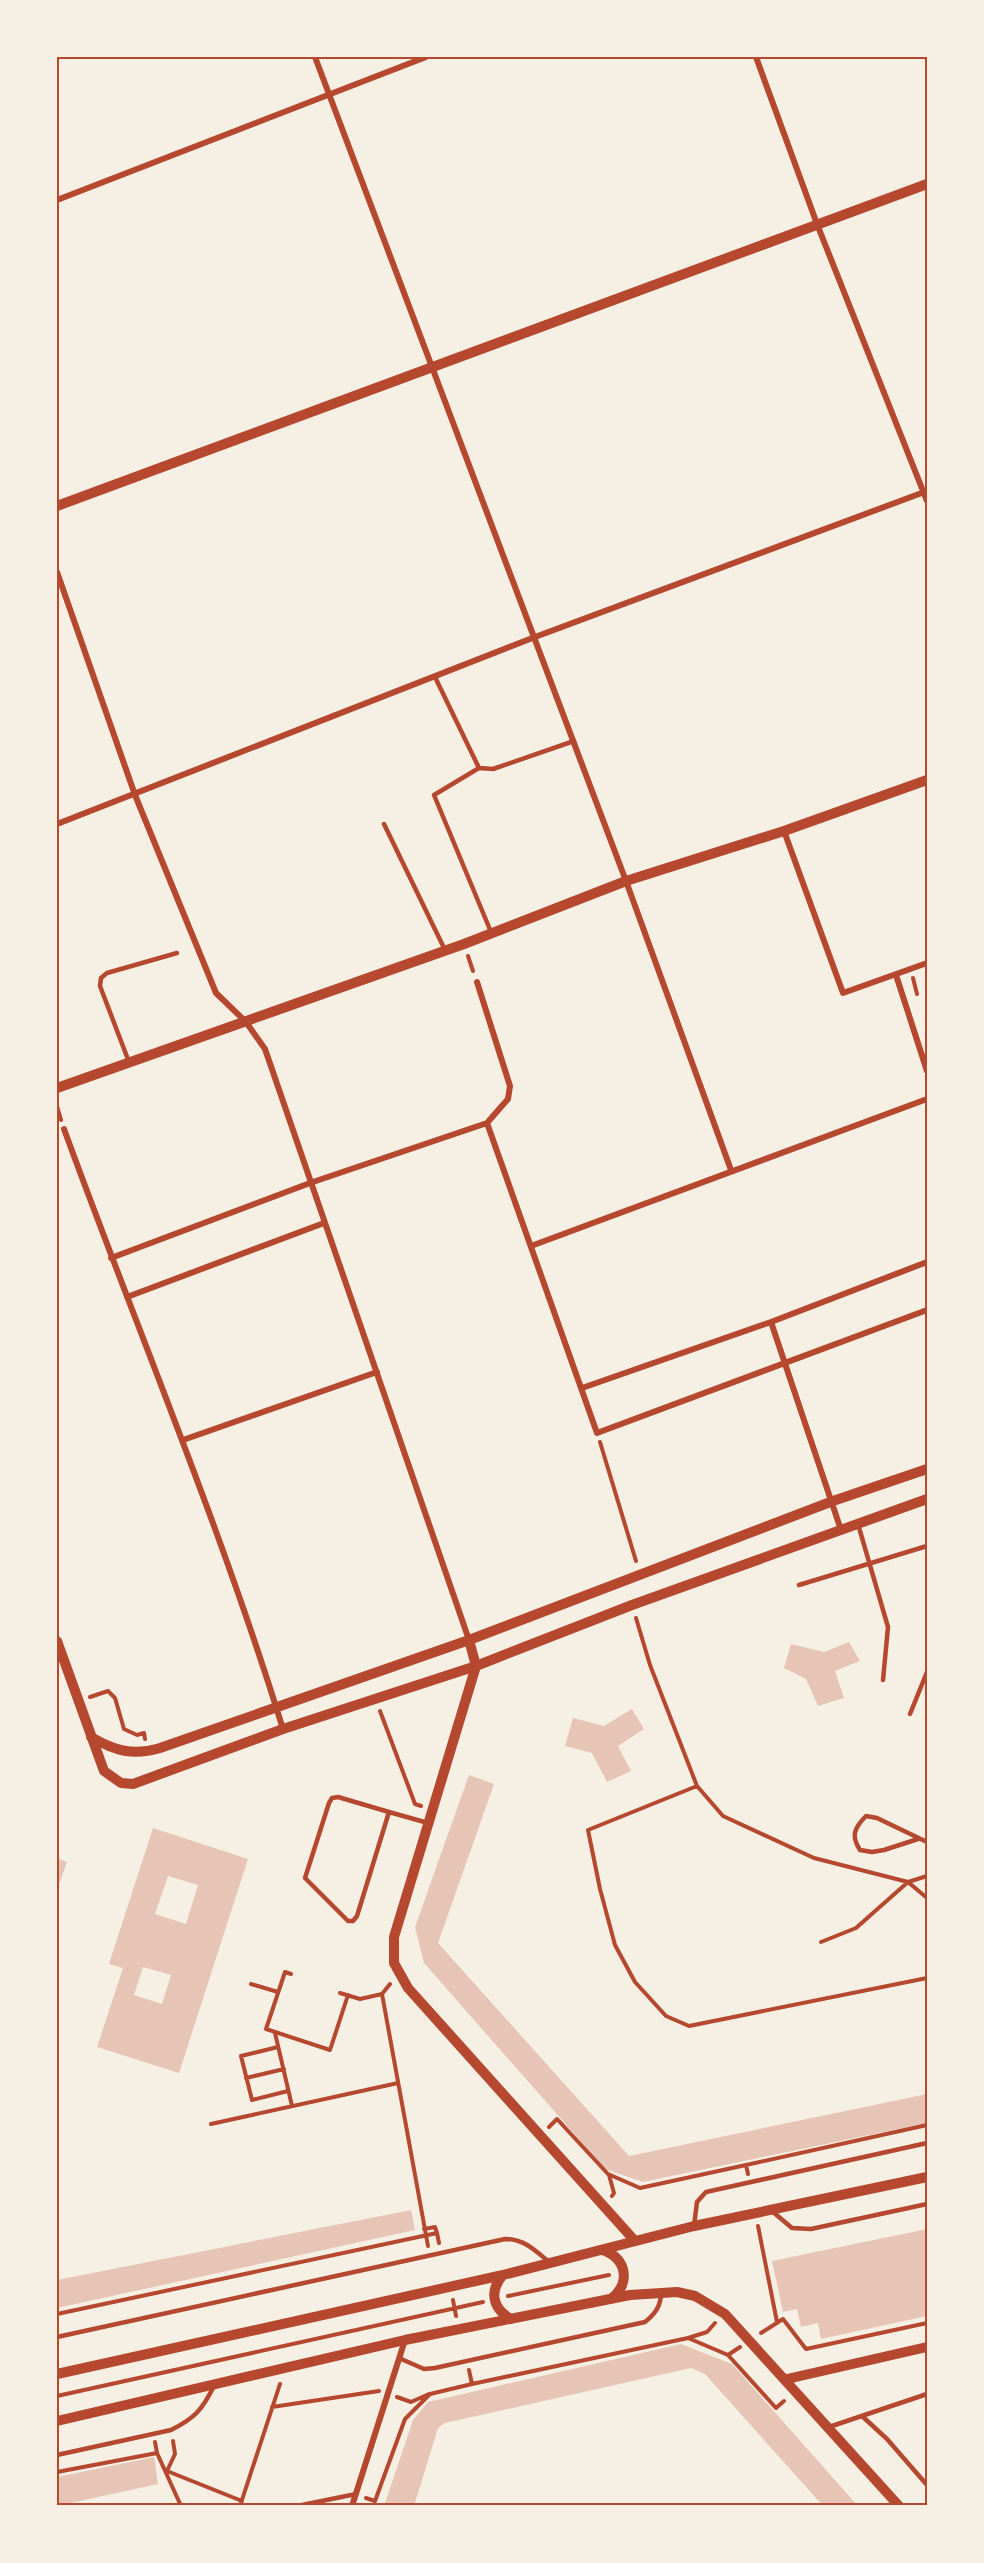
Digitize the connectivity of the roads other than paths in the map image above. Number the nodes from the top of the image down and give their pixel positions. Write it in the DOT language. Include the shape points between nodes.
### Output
graph roads {
  1 [pos="315,57"];
  2 [pos="426,57"];
  3 [pos="756,57"];
  4 [pos="329,92"];
  5 [pos="927,184"];
  6 [pos="57,200"];
  7 [pos="817,224"];
  8 [pos="432,367"];
  9 [pos="925,492"];
  10 [pos="927,501"];
  11 [pos="57,507"];
  12 [pos="57,572"];
  13 [pos="535,638"];
  14 [pos="435,677"];
  15 [pos="574,741"];
  16 [pos="479,768"];
  17 [pos="927,780"];
  18 [pos="135,795"];
  19 [pos="57,824"];
  20 [pos="384,824"];
  21 [pos="784,831"];
  22 [pos="626,881"];
  23 [pos="491,933"];
  24 [pos="445,950"];
  25 [pos="177,952"];
  26 [pos="927,963"];
  27 [pos="896,975"];
  28 [pos="477,982"];
  29 [pos="246,1022"];
  30 [pos="129,1062"];
  31 [pos="927,1071"];
  32 [pos="57,1088"];
  33 [pos="927,1099"];
  34 [pos="487,1122"];
  35 [pos="64,1129"];
  36 [pos="731,1170"];
  37 [pos="310,1183"];
  38 [pos="324,1223"];
  39 [pos="531,1245"];
  40 [pos="111,1258"];
  41 [pos="927,1262"];
  42 [pos="127,1297"];
  43 [pos="927,1310"];
  44 [pos="771,1322"];
  45 [pos="785,1363"];
  46 [pos="377,1372"];
  47 [pos="582,1388"];
  48 [pos="183,1440"];
  49 [pos="927,1469"];
  50 [pos="927,1499"];
  51 [pos="833,1501"];
  52 [pos="858,1524"];
  53 [pos="841,1530"];
  54 [pos="927,1546"];
  55 [pos="868,1564"];
  56 [pos="799,1585"];
  57 [pos="469,1640"];
  58 [pos="57,1641"];
  59 [pos="61,1663"];
  60 [pos="476,1666"];
  61 [pos="927,1672"];
  62 [pos="883,1680"];
  63 [pos="277,1709"];
  64 [pos="910,1714"];
  65 [pos="283,1729"];
  66 [pos="91,1737"];
  67 [pos="389,1812"];
  68 [pos="428,1822"];
  69 [pos="918,1839"];
  70 [pos="927,1842"];
  71 [pos="927,2143"];
  72 [pos="927,2177"];
  73 [pos="927,2204"];
  74 [pos="772,2210"];
  75 [pos="694,2226"];
  76 [pos="635,2241"];
  77 [pos="603,2250"];
  78 [pos="551,2264"];
  79 [pos="503,2275"];
  80 [pos="661,2292"];
  81 [pos="611,2299"];
  82 [pos="510,2319"];
  83 [pos="57,2337"];
  84 [pos="411,2339"];
  85 [pos="927,2347"];
  86 [pos="399,2358"];
  87 [pos="57,2374"];
  88 [pos="787,2379"];
  89 [pos="215,2385"];
  90 [pos="927,2394"];
  91 [pos="861,2416"];
  92 [pos="57,2421"];
  93 [pos="829,2427"];
  94 [pos="57,2455"];
  95 [pos="927,2485"];
  96 [pos="356,2494"];
  97 [pos="297,2506"];
  98 [pos="352,2506"];
  99 [pos="899,2506"];
  1 -- 4 [label="street"];
  2 -- 4 [label="street"];
  3 -- 7 [label="street"];
  4 -- 6 [label="street"];
  4 -- 8 [label="street"];
  5 -- 7 [label="street"];
  7 -- 8 [label="street"];
  7 -- 9 [label="street"];
  8 -- 11 [label="street"];
  8 -- 13 [label="street"];
  9 -- 10 [label="street"];
  9 -- 13 [label="street"];
  12 -- 18 [label="street"];
  13 -- 14 [label="street"];
  13 -- 15 [label="street"];
  14 -- 16 [label="lane"];
  14 -- 18 [label="street"];
  15 -- 16 [label="lane" via="493,769"];
  15 -- 22 [label="street"];
  16 -- 23 [label="lane" via="434,795"];
  17 -- 21 [label="street"];
  18 -- 19 [label="street"];
  18 -- 29 [label="street" via="216,993"];
  20 -- 24 [label="lane"];
  21 -- 22 [label="street"];
  21 -- 27 [label="street" via="843,993"];
  22 -- 23 [label="street"];
  22 -- 36 [label="street"];
  23 -- 24 [label="street"];
  24 -- 29 [label="street"];
  25 -- 30 [label="lane" via="101,978 100,986"];
  26 -- 27 [label="street"];
  27 -- 31 [label="street"];
  28 -- 34 [label="street" via="510,1086 508,1099"];
  29 -- 30 [label="street"];
  29 -- 37 [label="street" via="265,1049"];
  30 -- 32 [label="street"];
  33 -- 36 [label="street"];
  34 -- 37 [label="street"];
  34 -- 39 [label="street"];
  35 -- 40 [label="street"];
  36 -- 39 [label="street"];
  37 -- 38 [label="street"];
  37 -- 40 [label="street"];
  38 -- 42 [label="street"];
  38 -- 46 [label="street"];
  39 -- 47 [label="street"];
  40 -- 42 [label="street"];
  41 -- 44 [label="street"];
  42 -- 48 [label="street"];
  43 -- 45 [label="street"];
  44 -- 45 [label="street"];
  44 -- 47 [label="street"];
  45 -- 47 [label="street" via="597,1433"];
  45 -- 51 [label="street"];
  46 -- 48 [label="street"];
  46 -- 57 [label="street"];
  48 -- 63 [label="street"];
  49 -- 51 [label="street"];
  50 -- 52 [label="street"];
  51 -- 53 [label="street"];
  51 -- 57 [label="street"];
  52 -- 53 [label="street"];
  52 -- 55 [label="lane"];
  53 -- 60 [label="street"];
  54 -- 55 [label="lane"];
  55 -- 56 [label="lane"];
  55 -- 62 [label="lane" via="888,1627"];
  57 -- 60 [label="street"];
  57 -- 63 [label="street"];
  58 -- 59 [label="street"];
  59 -- 66 [label="street"];
  60 -- 65 [label="street"];
  60 -- 68 [label="street"];
  61 -- 64 [label="lane"];
  63 -- 65 [label="street"];
  63 -- 66 [label="street" via="148,1751 121,1751"];
  65 -- 66 [label="street" via="145,1781 121,1783 104,1771"];
  67 -- 67 [label="lane" via="332,1797 306,1878 348,1921 357,1916"];
  67 -- 68 [label="lane"];
  68 -- 76 [label="street" via="394,1937 398,1973"];
  69 -- 69 [label="lane" via="866,1816 856,1826 854,1839 860,1850 872,1852"];
  69 -- 70 [label="lane"];
  71 -- 75 [label="lane" via="705,2192 697,2202"];
  72 -- 74 [label="street"];
  73 -- 74 [label="lane" via="811,2229 792,2228"];
  74 -- 75 [label="street"];
  75 -- 76 [label="street"];
  76 -- 77 [label="street"];
  77 -- 78 [label="street"];
  77 -- 81 [label="street" via="621,2261 625,2272 620,2292"];
  78 -- 79 [label="street"];
  78 -- 83 [label="lane" via="528,2244 505,2239"];
  79 -- 82 [label="street" via="494,2290 494,2299 497,2308"];
  79 -- 87 [label="street"];
  80 -- 81 [label="street"];
  80 -- 86 [label="lane" via="661,2301 645,2322 435,2368 424,2369"];
  80 -- 88 [label="street" via="677,2292 711,2303"];
  81 -- 82 [label="street"];
  82 -- 84 [label="street"];
  84 -- 86 [label="street"];
  84 -- 89 [label="street"];
  85 -- 88 [label="street"];
  86 -- 96 [label="street"];
  88 -- 93 [label="street"];
  89 -- 92 [label="street"];
  89 -- 94 [label="lane" via="203,2409 171,2430"];
  90 -- 91 [label="lane"];
  91 -- 93 [label="lane"];
  91 -- 95 [label="lane"];
  93 -- 99 [label="street"];
  96 -- 97 [label="lane"];
  96 -- 98 [label="street"];
}
